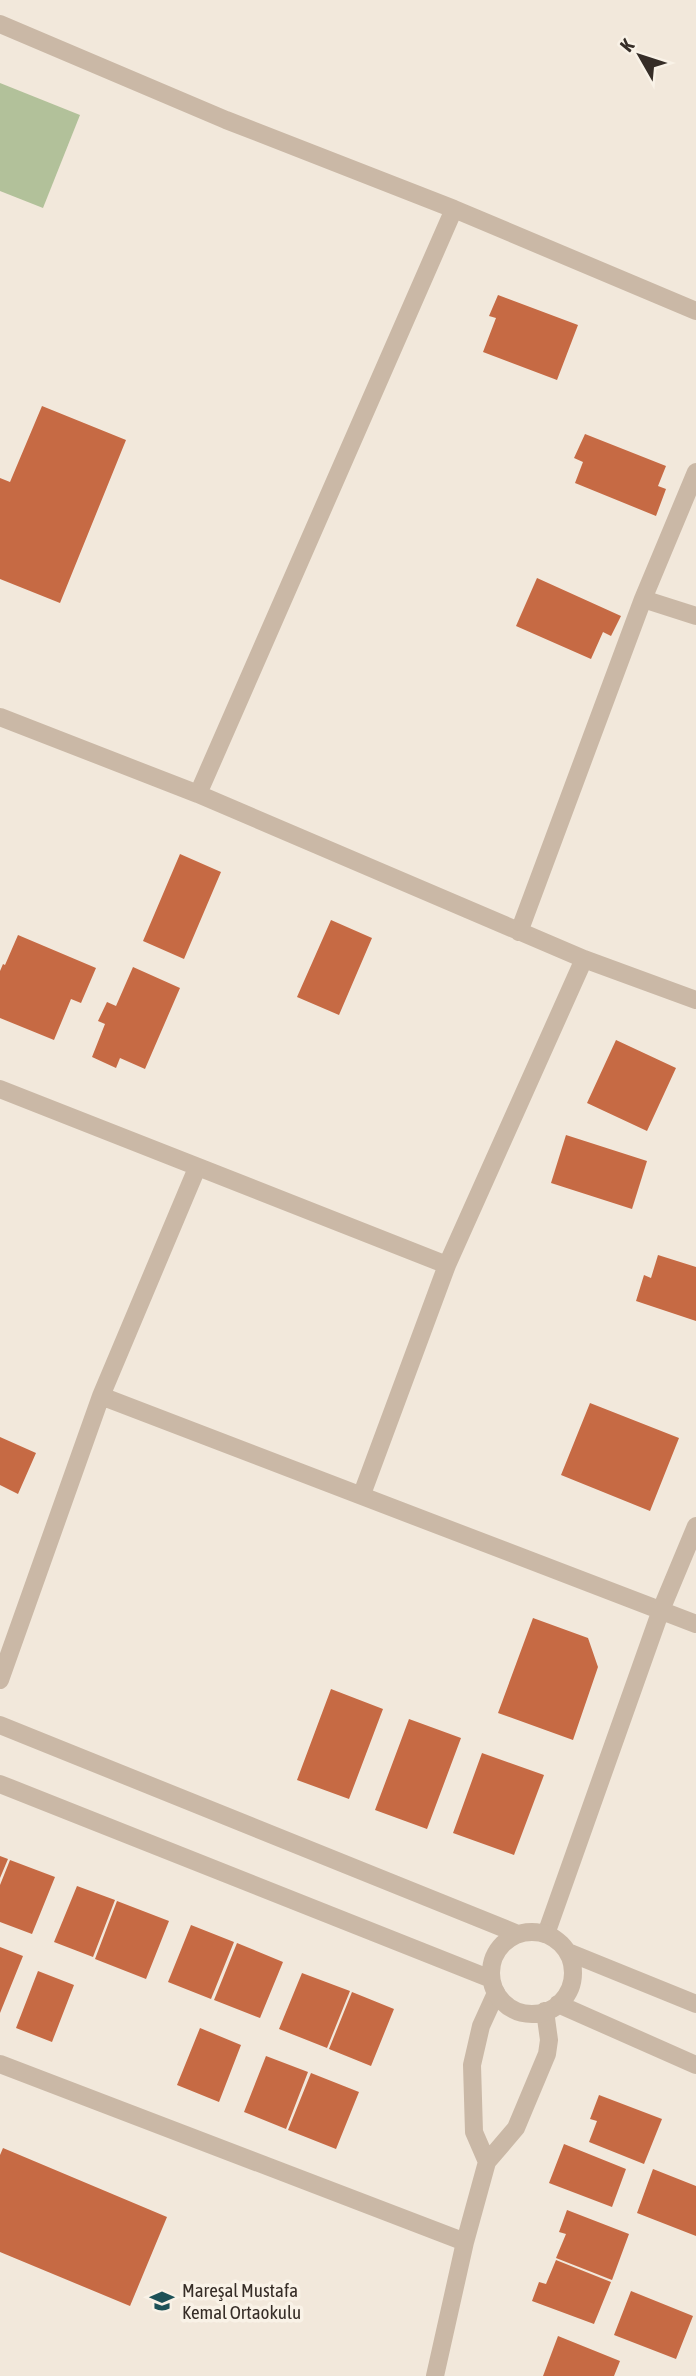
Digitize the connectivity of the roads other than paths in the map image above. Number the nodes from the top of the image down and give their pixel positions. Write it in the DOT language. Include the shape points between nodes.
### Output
graph roads {
  1 [pos="0,24"];
  2 [pos="454,209"];
  3 [pos="696,311"];
  4 [pos="696,471"];
  5 [pos="643,599"];
  6 [pos="696,616"];
  7 [pos="0,717"];
  8 [pos="198,794"];
  9 [pos="519,932"];
  10 [pos="584,959"];
  11 [pos="696,1000"];
  12 [pos="0,1089"];
  13 [pos="197,1168"];
  14 [pos="447,1265"];
  15 [pos="101,1396"];
  16 [pos="362,1494"];
  17 [pos="696,1526"];
  18 [pos="661,1611"];
  19 [pos="696,1624"];
  20 [pos="0,1679"];
  21 [pos="0,1725"];
  22 [pos="0,1784"];
  23 [pos="518,1934"];
  24 [pos="546,1934"];
  25 [pos="568,1952"];
  26 [pos="493,1986"];
  27 [pos="696,2004"];
  28 [pos="552,2008"];
  29 [pos="0,2064"];
  30 [pos="696,2065"];
  31 [pos="487,2162"];
  32 [pos="465,2242"];
  33 [pos="435,2376"];
  1 -- 2 [label="street" via="226,120"];
  2 -- 3 [label="street"];
  2 -- 8 [label="street"];
  4 -- 5 [label="street"];
  5 -- 6 [label="street"];
  5 -- 9 [label="street"];
  7 -- 8 [label="street"];
  8 -- 9 [label="street"];
  9 -- 10 [label="street"];
  10 -- 11 [label="street"];
  10 -- 14 [label="street"];
  12 -- 13 [label="street"];
  13 -- 14 [label="street"];
  13 -- 15 [label="street"];
  14 -- 16 [label="street"];
  15 -- 16 [label="street"];
  15 -- 20 [label="street"];
  16 -- 18 [label="street"];
  17 -- 18 [label="street"];
  18 -- 19 [label="street"];
  18 -- 24 [label="street"];
  21 -- 23 [label="street"];
  22 -- 26 [label="street"];
  23 -- 24 [label="street"];
  23 -- 26 [label="street" via="496,1952 491,1965"];
  24 -- 25 [label="street"];
  25 -- 27 [label="street"];
  25 -- 28 [label="street" via="572,1980 568,1993"];
  26 -- 28 [label="street" via="505,2004 517,2011 531,2014"];
  26 -- 31 [label="street" via="472,2065 474,2132"];
  28 -- 30 [label="street"];
  28 -- 31 [label="street" via="547,2054 516,2128"];
  29 -- 32 [label="street"];
  31 -- 32 [label="street"];
  32 -- 33 [label="street"];
}
